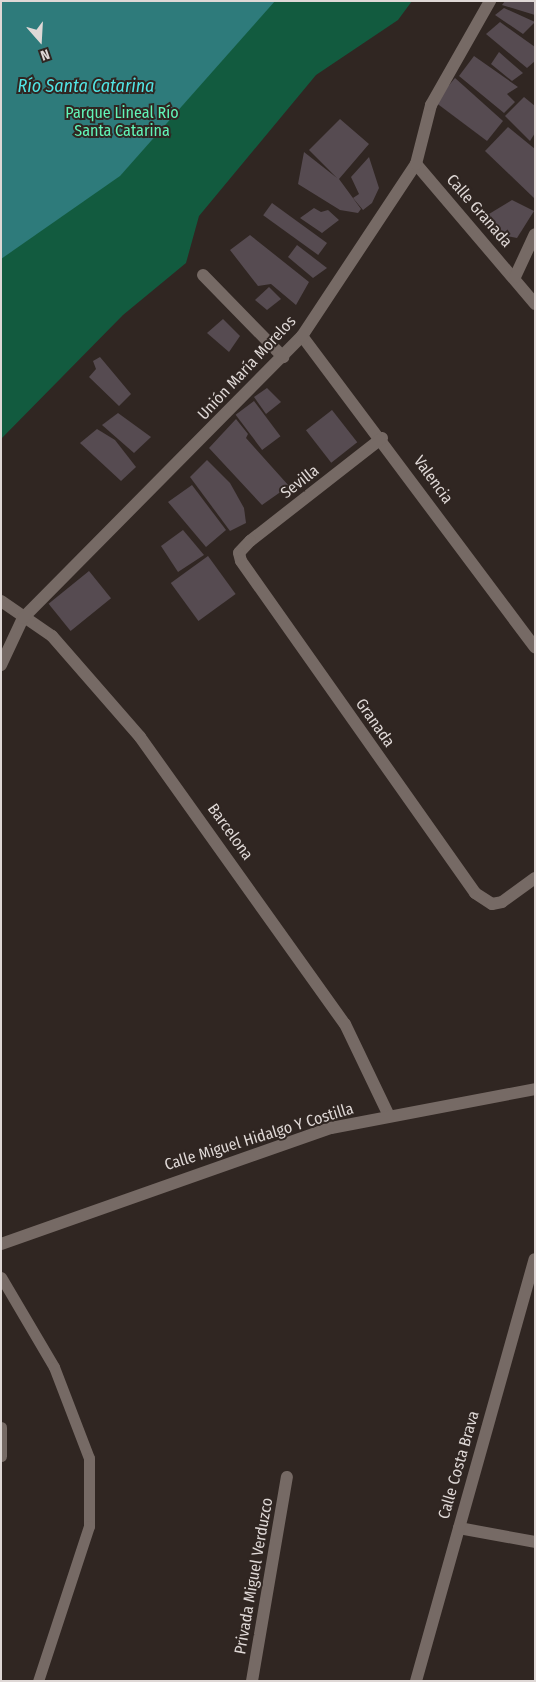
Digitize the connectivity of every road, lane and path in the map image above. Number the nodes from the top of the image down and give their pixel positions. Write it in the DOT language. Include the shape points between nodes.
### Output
graph roads {
  1 [pos="490,1"];
  2 [pos="416,164"];
  3 [pos="535,234"];
  4 [pos="203,275"];
  5 [pos="515,277"];
  6 [pos="535,304"];
  7 [pos="302,336"];
  8 [pos="283,357"];
  9 [pos="382,438"];
  10 [pos="239,553"];
  11 [pos="1,601"];
  12 [pos="23,618"];
  13 [pos="535,647"];
  14 [pos="1,665"];
  15 [pos="535,878"];
  16 [pos="535,1089"];
  17 [pos="390,1116"];
  18 [pos="1,1244"];
  19 [pos="535,1259"];
  20 [pos="1,1277"];
  21 [pos="532,1278"];
  22 [pos="1,1427"];
  23 [pos="1,1456"];
  24 [pos="287,1477"];
  25 [pos="459,1528"];
  26 [pos="535,1542"];
  27 [pos="38,1681"];
  28 [pos="252,1681"];
  29 [pos="416,1681"];
  1 -- 2 [label="street, Unión María Morelos" via="431,106"];
  2 -- 5 [label="street, Calle Granada"];
  2 -- 7 [label="street, Unión María Morelos"];
  3 -- 5 [label="street"];
  4 -- 8 [label="street"];
  5 -- 6 [label="street, Calle Granada"];
  7 -- 8 [label="street, Unión María Morelos"];
  7 -- 9 [label="street, Valencia"];
  8 -- 12 [label="street, Unión María Morelos"];
  9 -- 10 [label="street, Sevilla"];
  9 -- 13 [label="street, Valencia"];
  10 -- 15 [label="street, Granada" via="245,569 475,893 492,904 502,902"];
  11 -- 12 [label="street, Barcelona"];
  12 -- 14 [label="street, Unión María Morelos"];
  12 -- 17 [label="street, Barcelona" via="52,636 84,672 140,737 214,836 345,1024"];
  16 -- 17 [label="street, Calle Miguel Hidalgo Y Costilla"];
  17 -- 18 [label="street, Calle Miguel Hidalgo Y Costilla" via="332,1128 240,1157"];
  19 -- 21 [label="street, Calle Costa Brava"];
  20 -- 27 [label="lane" via="54,1367 89,1458 89,1526"];
  21 -- 25 [label="street, Calle Costa Brava"];
  22 -- 23 [label="lane"];
  24 -- 28 [label="street, Privada Miguel Verduzco"];
  25 -- 26 [label="street"];
  25 -- 29 [label="street, Calle Costa Brava"];
}
